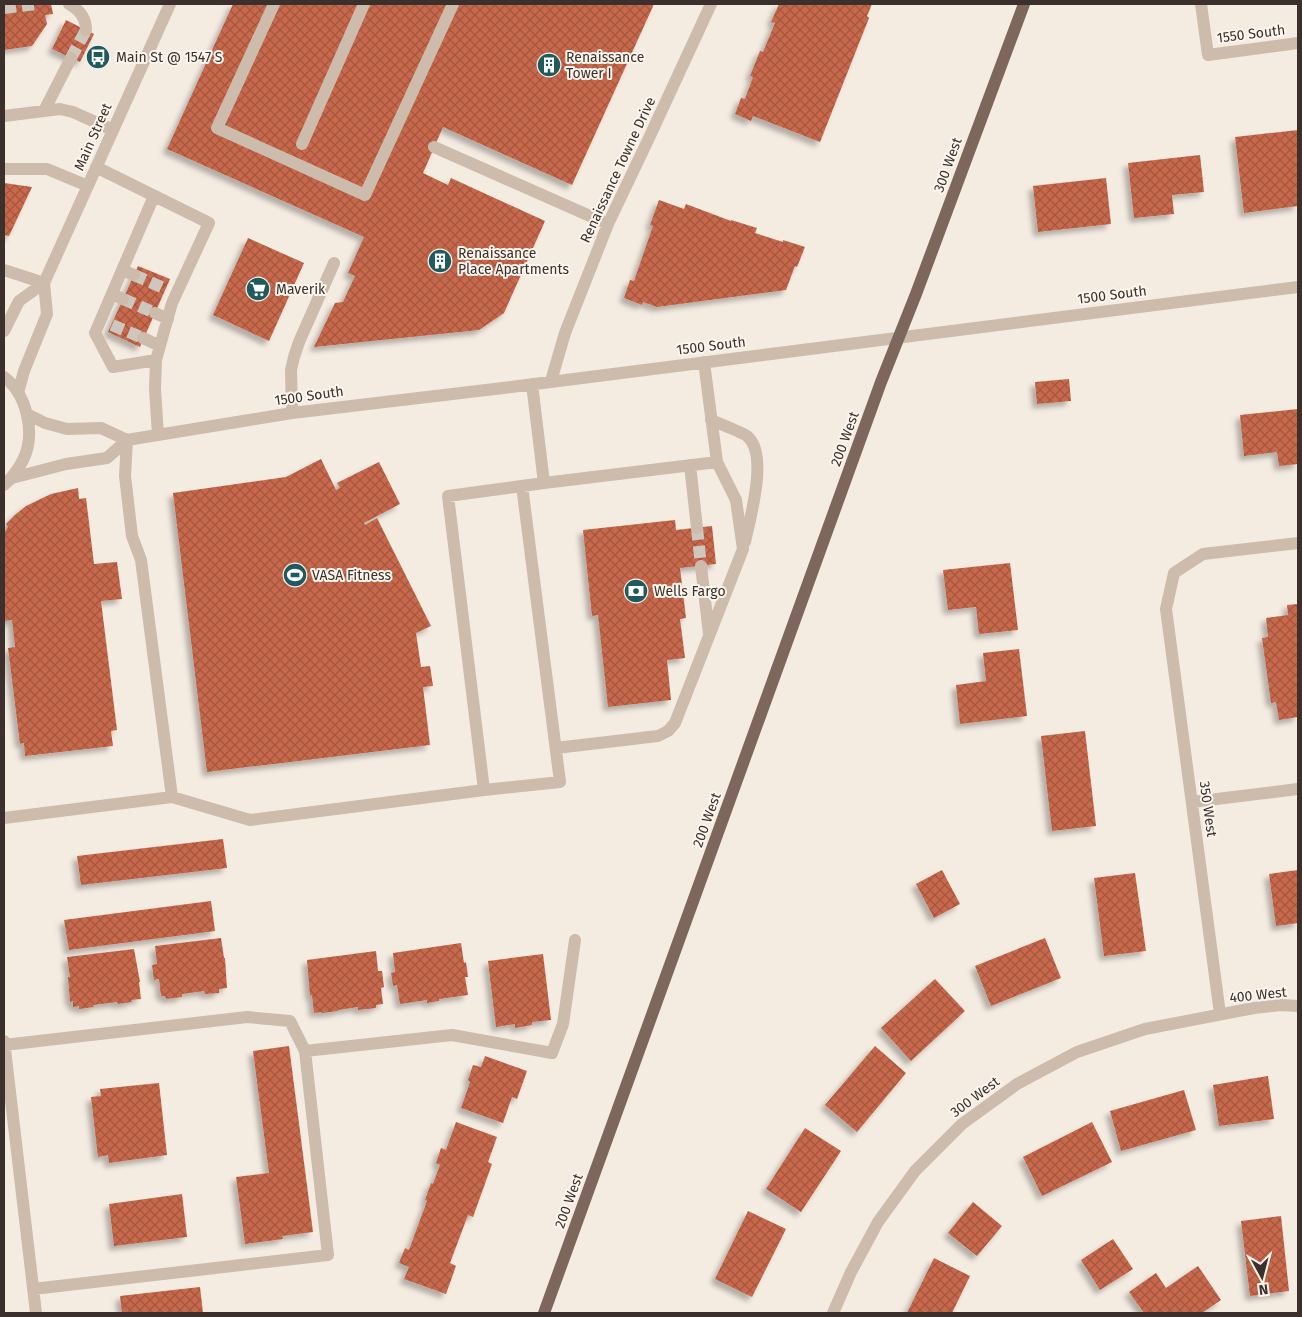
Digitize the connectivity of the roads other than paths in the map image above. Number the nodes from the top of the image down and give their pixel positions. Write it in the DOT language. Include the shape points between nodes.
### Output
graph roads {
  1 [pos="69,4"];
  2 [pos="170,4"];
  3 [pos="274,4"];
  4 [pos="364,4"];
  5 [pos="453,4"];
  6 [pos="711,4"];
  7 [pos="1024,4"];
  8 [pos="1201,4"];
  9 [pos="86,30"];
  10 [pos="1298,43"];
  11 [pos="71,58"];
  12 [pos="44,111"];
  13 [pos="4,116"];
  14 [pos="113,130"];
  15 [pos="302,144"];
  16 [pos="434,147"];
  17 [pos="96,167"];
  18 [pos="4,169"];
  19 [pos="88,186"];
  20 [pos="154,196"];
  21 [pos="608,224"];
  22 [pos="334,263"];
  23 [pos="4,270"];
  24 [pos="44,283"];
  25 [pos="1298,286"];
  26 [pos="155,313"];
  27 [pos="168,319"];
  28 [pos="4,331"];
  29 [pos="899,337"];
  30 [pos="143,338"];
  31 [pos="160,346"];
  32 [pos="156,360"];
  33 [pos="704,362"];
  34 [pos="4,377"];
  35 [pos="551,381"];
  36 [pos="532,384"];
  37 [pos="18,393"];
  38 [pos="292,413"];
  39 [pos="27,414"];
  40 [pos="711,420"];
  41 [pos="158,435"];
  42 [pos="127,440"];
  43 [pos="717,462"];
  44 [pos="690,465"];
  45 [pos="8,481"];
  46 [pos="544,483"];
  47 [pos="522,486"];
  48 [pos="697,528"];
  49 [pos="1298,543"];
  50 [pos="743,549"];
  51 [pos="701,566"];
  52 [pos="709,636"];
  53 [pos="556,748"];
  54 [pos="1298,789"];
  55 [pos="484,790"];
  56 [pos="172,797"];
  57 [pos="1192,802"];
  58 [pos="4,818"];
  59 [pos="575,940"];
  60 [pos="1298,1006"];
  61 [pos="1220,1014"];
  62 [pos="4,1043"];
  63 [pos="305,1051"];
  64 [pos="33,1289"];
  65 [pos="36,1313"];
  66 [pos="544,1313"];
  67 [pos="833,1313"];
  1 -- 9 [label="street" via="81,14"];
  2 -- 14 [label="street, Main Street"];
  3 -- 5 [label="street" via="217,128 365,195"];
  4 -- 15 [label="street"];
  6 -- 21 [label="street, Renaissance Towne Drive"];
  7 -- 29 [label="main road, 300 West"];
  8 -- 10 [label="street, 1550 South" via="1208,55"];
  11 -- 12 [label="street"];
  12 -- 13 [label="street"];
  12 -- 14 [label="street" via="60,109 73,112"];
  14 -- 17 [label="street, Main Street"];
  16 -- 21 [label="street"];
  17 -- 19 [label="street, Main Street"];
  17 -- 20 [label="street"];
  18 -- 19 [label="street" via="47,169"];
  19 -- 24 [label="street, Main Street"];
  20 -- 27 [label="street" via="209,223 171,292"];
  20 -- 32 [label="street" via="118,296 106,322 95,333 114,366"];
  21 -- 35 [label="street, Renaissance Towne Drive" via="565,332"];
  22 -- 38 [label="street" via="294,357 291,370"];
  23 -- 24 [label="street"];
  24 -- 28 [label="street, Main Street" via="19,301"];
  24 -- 37 [label="street, Main Street" via="47,314"];
  25 -- 29 [label="street, 1500 South"];
  26 -- 27 [label="street"];
  27 -- 31 [label="street"];
  29 -- 33 [label="street, 1500 South"];
  29 -- 66 [label="main road, 200 West"];
  30 -- 31 [label="street"];
  31 -- 32 [label="street"];
  32 -- 41 [label="street" via="154,389"];
  33 -- 35 [label="street, 1500 South"];
  33 -- 40 [label="street"];
  34 -- 37 [label="street"];
  35 -- 36 [label="street, 1500 South"];
  36 -- 38 [label="street, 1500 South"];
  36 -- 46 [label="street"];
  37 -- 39 [label="street"];
  38 -- 41 [label="street, 1500 South"];
  39 -- 42 [label="street" via="67,429 101,428"];
  39 -- 45 [label="street" via="29,437 24,459"];
  40 -- 43 [label="street"];
  40 -- 50 [label="street" via="747,437 755,449 755,502"];
  41 -- 42 [label="street, 1500 South"];
  42 -- 45 [label="street" via="107,458 66,464"];
  42 -- 56 [label="street" via="125,476 132,536 141,560"];
  43 -- 44 [label="street"];
  43 -- 50 [label="street" via="736,500"];
  44 -- 46 [label="street"];
  44 -- 48 [label="street"];
  46 -- 47 [label="street"];
  47 -- 53 [label="street"];
  47 -- 55 [label="street" via="448,496"];
  49 -- 57 [label="street, 350 West" via="1203,554 1174,573 1166,609"];
  50 -- 52 [label="street"];
  51 -- 52 [label="street"];
  52 -- 53 [label="street" via="675,723 668,731 658,736"];
  53 -- 55 [label="street" via="560,782"];
  54 -- 57 [label="street"];
  55 -- 56 [label="street" via="250,820"];
  56 -- 58 [label="street"];
  57 -- 61 [label="street, 350 West"];
  59 -- 63 [label="street" via="563,1024 552,1053 452,1035"];
  60 -- 61 [label="street, 400 West" via="1281,1005"];
  61 -- 67 [label="street, 300 West" via="1145,1028 1077,1052 1017,1084 962,1124 915,1171 878,1222"];
  62 -- 63 [label="street" via="247,1016 290,1021"];
  62 -- 64 [label="street"];
  63 -- 64 [label="street" via="328,1255"];
  64 -- 65 [label="street"];
}
